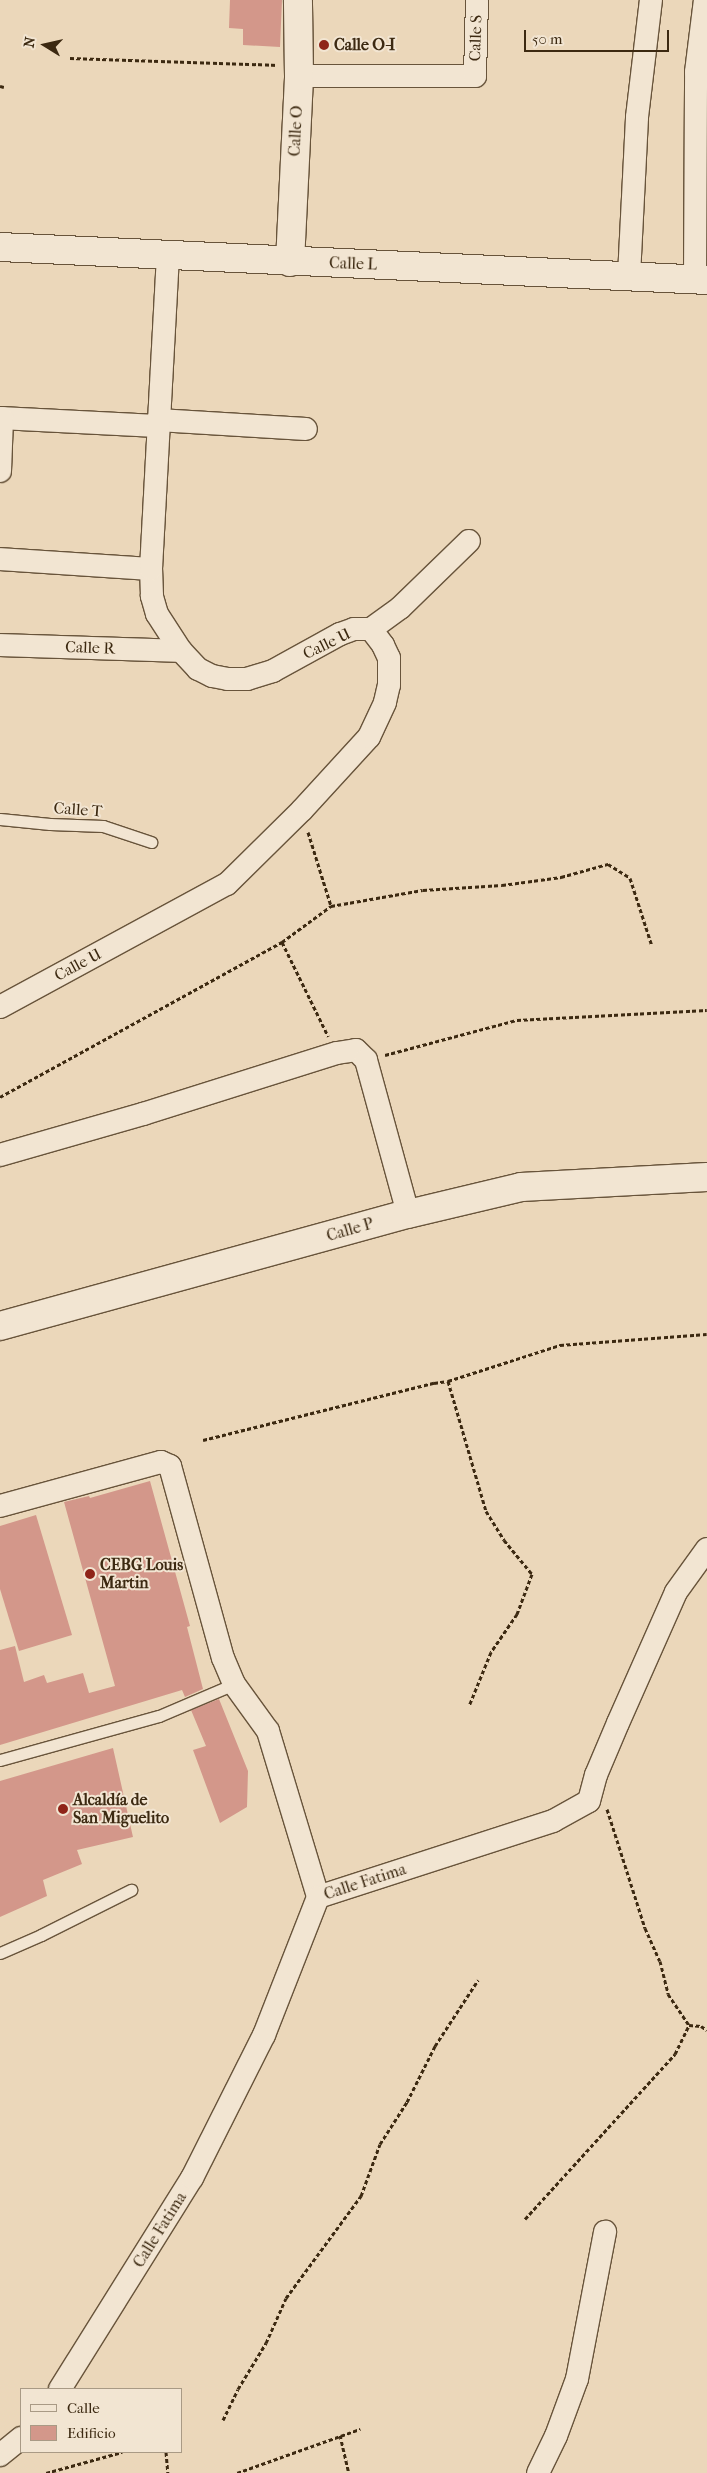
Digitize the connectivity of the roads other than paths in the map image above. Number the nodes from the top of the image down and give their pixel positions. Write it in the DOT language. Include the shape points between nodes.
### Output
graph roads {
  1 [pos="298,0"];
  2 [pos="477,0"];
  3 [pos="651,0"];
  4 [pos="705,0"];
  5 [pos="289,71"];
  6 [pos="0,246"];
  7 [pos="168,254"];
  8 [pos="290,262"];
  9 [pos="629,276"];
  10 [pos="701,280"];
  11 [pos="1,418"];
  12 [pos="157,423"];
  13 [pos="306,429"];
  14 [pos="0,471"];
  15 [pos="469,541"];
  16 [pos="0,559"];
  17 [pos="151,569"];
  18 [pos="371,628"];
  19 [pos="0,645"];
  20 [pos="181,651"];
  21 [pos="0,819"];
  22 [pos="151,842"];
  23 [pos="0,1007"];
  24 [pos="0,1154"];
  25 [pos="707,1177"];
  26 [pos="408,1214"];
  27 [pos="0,1326"];
  28 [pos="0,1506"];
  29 [pos="707,1550"];
  30 [pos="234,1684"];
  31 [pos="0,1760"];
  32 [pos="131,1890"];
  33 [pos="318,1897"];
  34 [pos="0,1953"];
  35 [pos="605,2232"];
  36 [pos="61,2388"];
  37 [pos="20,2439"];
  38 [pos="0,2455"];
  39 [pos="538,2473"];
  1 -- 5 [label="street, Calle O"];
  2 -- 5 [label="street, Calle S" via="475,76"];
  3 -- 9 [label="street" via="637,117"];
  4 -- 10 [label="street" via="696,72"];
  5 -- 8 [label="street, Calle O"];
  6 -- 7 [label="street, Calle L"];
  7 -- 8 [label="street, Calle L"];
  7 -- 12 [label="street, Calle U"];
  8 -- 9 [label="street, Calle L"];
  9 -- 10 [label="street, Calle L"];
  11 -- 12 [label="street"];
  11 -- 14 [label="street"];
  12 -- 13 [label="street"];
  12 -- 17 [label="street, Calle U"];
  15 -- 18 [label="street" via="400,608"];
  16 -- 17 [label="street"];
  17 -- 20 [label="street, Calle U" via="152,596 157,614"];
  18 -- 20 [label="street, Calle U" via="340,634 273,671 247,679 212,676 198,669"];
  18 -- 23 [label="street, Calle U" via="389,658 385,702 369,736 302,810 217,891"];
  19 -- 20 [label="street, Calle R"];
  21 -- 22 [label="lane, Calle T" via="103,826"];
  24 -- 26 [label="street" via="356,1050 366,1060"];
  25 -- 26 [label="street, Calle P" via="521,1187"];
  26 -- 27 [label="street, Calle P"];
  28 -- 30 [label="street" via="161,1462 170,1466 223,1658"];
  29 -- 33 [label="street, Calle Fatima" via="676,1592 596,1775 589,1802 553,1821"];
  30 -- 31 [label="lane" via="159,1716"];
  30 -- 33 [label="street" via="268,1731"];
  32 -- 34 [label="lane" via="42,1936"];
  33 -- 36 [label="street, Calle Fatima" via="264,2035 192,2178"];
  35 -- 39 [label="street" via="577,2379"];
  37 -- 38 [label="street"];
}
